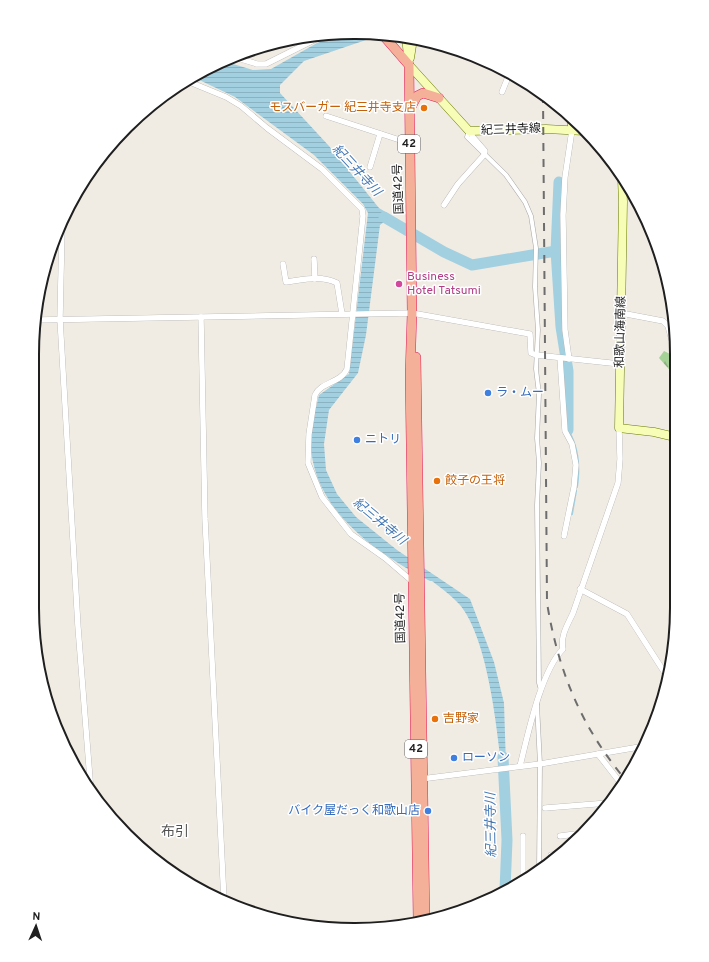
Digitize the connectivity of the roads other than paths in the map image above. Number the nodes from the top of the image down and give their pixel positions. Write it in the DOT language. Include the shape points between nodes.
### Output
graph roads {
  1 [pos="388,41"];
  2 [pos="309,43"];
  3 [pos="407,44"];
  4 [pos="412,44"];
  5 [pos="243,60"];
  6 [pos="409,65"];
  7 [pos="507,79"];
  8 [pos="193,83"];
  9 [pos="502,92"];
  10 [pos="439,98"];
  11 [pos="409,111"];
  12 [pos="326,116"];
  13 [pos="572,125"];
  14 [pos="572,130"];
  15 [pos="577,130"];
  16 [pos="471,131"];
  17 [pos="380,134"];
  18 [pos="409,144"];
  19 [pos="484,155"];
  20 [pos="370,167"];
  21 [pos="622,187"];
  22 [pos="444,205"];
  23 [pos="62,237"];
  24 [pos="314,258"];
  25 [pos="283,264"];
  26 [pos="315,279"];
  27 [pos="412,313"];
  28 [pos="621,313"];
  29 [pos="342,314"];
  30 [pos="354,314"];
  31 [pos="200,317"];
  32 [pos="60,319"];
  33 [pos="41,320"];
  34 [pos="668,327"];
  35 [pos="536,355"];
  36 [pos="560,358"];
  37 [pos="569,359"];
  38 [pos="620,364"];
  39 [pos="619,428"];
  40 [pos="670,436"];
  41 [pos="564,536"];
  42 [pos="417,583"];
  43 [pos="580,589"];
  44 [pos="664,671"];
  45 [pos="541,690"];
  46 [pos="537,704"];
  47 [pos="637,747"];
  48 [pos="598,754"];
  49 [pos="540,764"];
  50 [pos="520,766"];
  51 [pos="420,779"];
  52 [pos="90,780"];
  53 [pos="619,780"];
  54 [pos="602,803"];
  55 [pos="545,808"];
  56 [pos="575,834"];
  57 [pos="523,836"];
  58 [pos="560,836"];
  59 [pos="539,864"];
  60 [pos="523,874"];
  61 [pos="224,894"];
  62 [pos="425,915"];
  63 [pos="418,916"];
  1 -- 6 [label="highway"];
  2 -- 5 [label="street" via="266,64"];
  3 -- 6 [label="main road"];
  4 -- 6 [label="main road"];
  6 -- 10 [label="main road, 紀三井寺線"];
  6 -- 11 [label="highway, 国道42号 / 42"];
  7 -- 9 [label="street"];
  8 -- 30 [label="street" via="241,106 322,169 362,209"];
  10 -- 11 [label="highway" via="427,93 420,94"];
  10 -- 16 [label="main road, 紀三井寺線"];
  11 -- 18 [label="highway, 国道42号 / 42"];
  12 -- 17 [label="street"];
  13 -- 14 [label="main road"];
  14 -- 15 [label="main road"];
  14 -- 16 [label="main road, 紀三井寺線"];
  14 -- 37 [label="street" via="565,177 563,215 565,330"];
  16 -- 19 [label="street" via="472,136 485,151"];
  17 -- 18 [label="street"];
  17 -- 20 [label="street"];
  18 -- 27 [label="highway, 国道42号 / 42"];
  19 -- 22 [label="street" via="458,184"];
  19 -- 35 [label="street" via="506,175 525,202 531,216 536,248"];
  21 -- 28 [label="main road, 和歌山海南線"];
  23 -- 32 [label="street"];
  24 -- 26 [label="street"];
  25 -- 26 [label="street" via="286,282"];
  26 -- 29 [label="street" via="337,283"];
  27 -- 30 [label="street"];
  27 -- 35 [label="street" via="530,334 531,353"];
  27 -- 42 [label="highway, 国道42号 / 42" via="410,375"];
  28 -- 34 [label="street" via="662,321"];
  28 -- 38 [label="main road, 和歌山海南線"];
  29 -- 30 [label="street"];
  29 -- 31 [label="street"];
  30 -- 42 [label="street" via="346,372 331,384 317,390 315,395 308,463 322,497 351,534"];
  31 -- 32 [label="street"];
  31 -- 61 [label="street" via="205,519"];
  32 -- 33 [label="street"];
  32 -- 52 [label="street" via="78,627"];
  35 -- 36 [label="street"];
  35 -- 45 [label="street" via="539,394 538,683"];
  36 -- 37 [label="street"];
  36 -- 41 [label="street" via="565,431 572,444 576,465"];
  37 -- 38 [label="street"];
  38 -- 39 [label="main road, 和歌山海南線"];
  39 -- 40 [label="main road"];
  39 -- 43 [label="street" via="618,483"];
  42 -- 51 [label="highway, 国道42号 / 42"];
  43 -- 44 [label="street" via="627,614"];
  43 -- 45 [label="street" via="565,630 563,649 554,659"];
  45 -- 46 [label="street"];
  46 -- 49 [label="street"];
  46 -- 50 [label="street"];
  47 -- 48 [label="street"];
  48 -- 49 [label="street"];
  48 -- 53 [label="street"];
  49 -- 50 [label="street"];
  49 -- 59 [label="street"];
  50 -- 51 [label="street"];
  51 -- 62 [label="highway, 国道42号 / 42"];
  51 -- 63 [label="highway, 国道42号 / 42"];
  54 -- 55 [label="street"];
  56 -- 58 [label="street"];
  57 -- 60 [label="street"];
}
